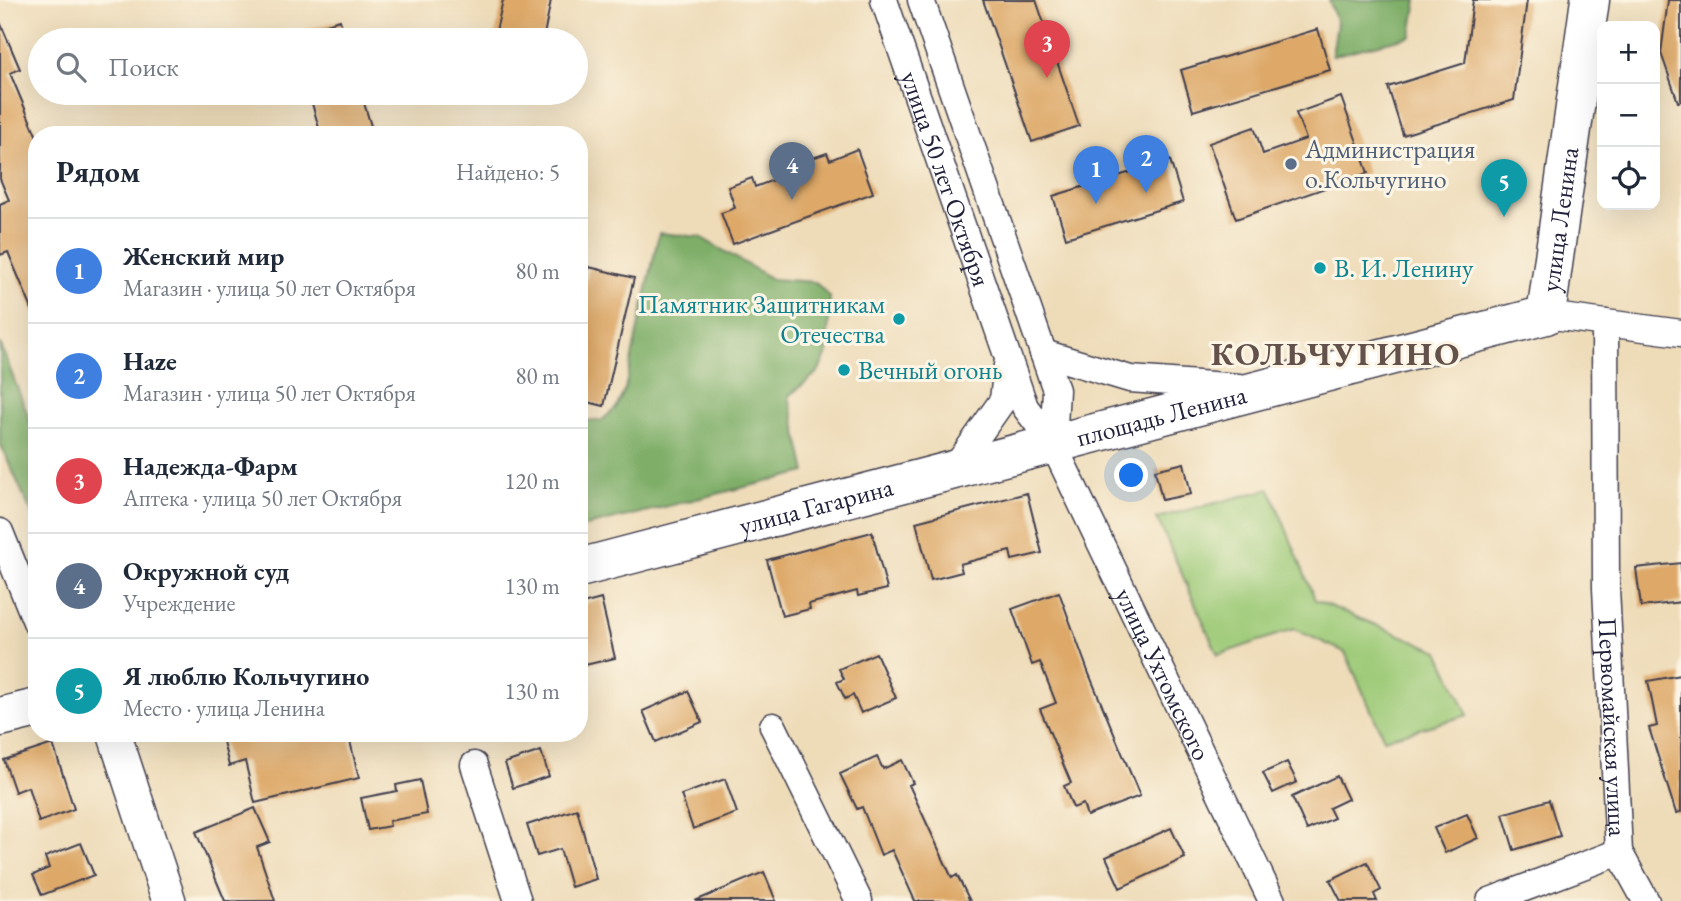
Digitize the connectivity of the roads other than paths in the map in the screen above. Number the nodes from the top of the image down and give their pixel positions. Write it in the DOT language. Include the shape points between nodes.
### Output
graph roads {
  1 [pos="884,0"];
  2 [pos="921,0"];
  3 [pos="1590,0"];
  4 [pos="1546,315"];
  5 [pos="1605,323"];
  6 [pos="1681,333"];
  7 [pos="1043,353"];
  8 [pos="1007,356"];
  9 [pos="1265,389"];
  10 [pos="1053,444"];
  11 [pos="953,471"];
  12 [pos="0,532"];
  13 [pos="588,566"];
  14 [pos="28,602"];
  15 [pos="28,710"];
  16 [pos="0,717"];
  17 [pos="773,726"];
  18 [pos="117,742"];
  19 [pos="474,765"];
  20 [pos="1619,852"];
  21 [pos="169,901"];
  22 [pos="518,901"];
  23 [pos="859,901"];
  24 [pos="1272,901"];
  25 [pos="1490,901"];
  26 [pos="1646,901"];
  1 -- 8 [label="street, улица 50 лет Октября"];
  2 -- 7 [label="street, улица 50 лет Октября"];
  3 -- 4 [label="main road, улица Ленина"];
  4 -- 5 [label="street, площадь Ленина"];
  4 -- 9 [label="main road, площадь Ленина"];
  5 -- 6 [label="street, площадь Ленина"];
  5 -- 20 [label="street, Первомайская улица" via="1606,588"];
  7 -- 9 [label="street" via="1130,379"];
  7 -- 10 [label="street, улица 50 лет Октября" via="1056,390"];
  8 -- 10 [label="street, улица 50 лет Октября" via="1025,407"];
  8 -- 11 [label="street, улица 50 лет Октября" via="1003,400"];
  9 -- 10 [label="main road, площадь Ленина"];
  10 -- 11 [label="main road, улица Гагарина"];
  10 -- 24 [label="street, улица Ухтомского"];
  11 -- 13 [label="main road, улица Гагарина"];
  12 -- 14 [label="street"];
  15 -- 16 [label="main road"];
  17 -- 23 [label="street"];
  18 -- 21 [label="street"];
  19 -- 22 [label="street"];
  20 -- 25 [label="street"];
  20 -- 26 [label="street, Первомайская улица"];
}
